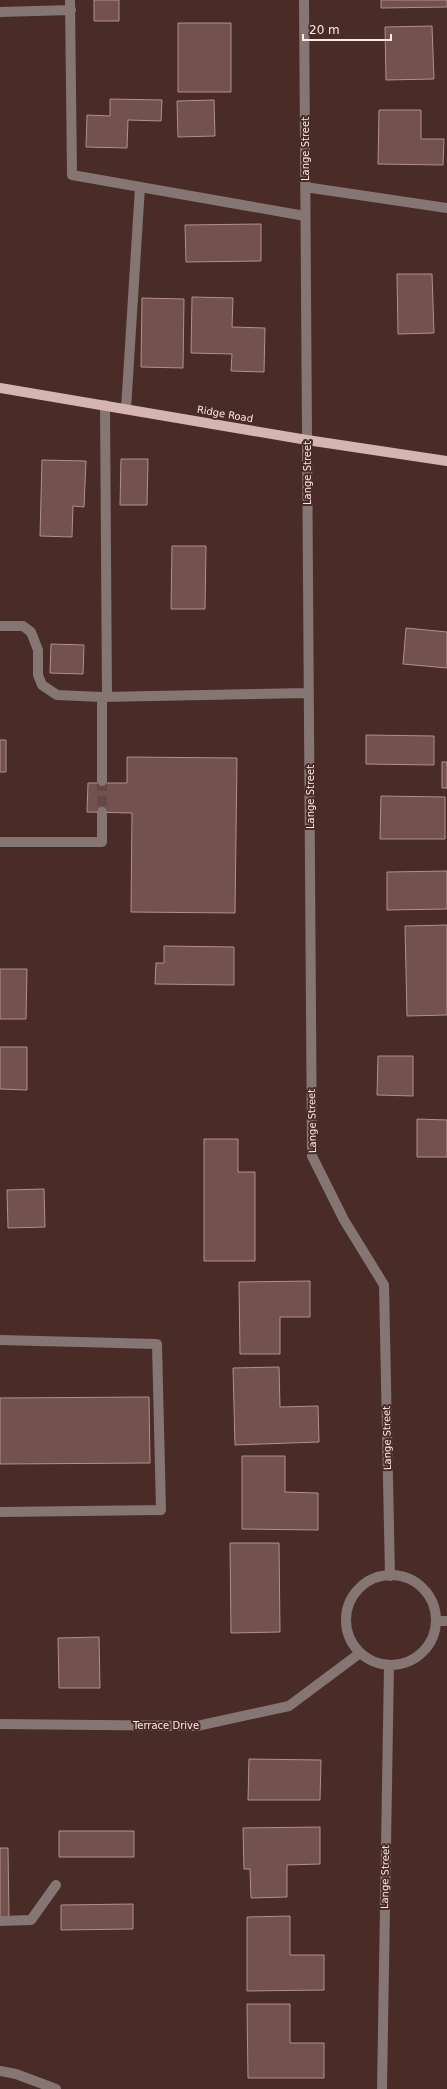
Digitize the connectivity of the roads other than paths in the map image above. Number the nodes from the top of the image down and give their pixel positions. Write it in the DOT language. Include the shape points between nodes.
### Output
graph roads {
  1 [pos="304,0"];
  2 [pos="70,5"];
  3 [pos="0,12"];
  4 [pos="140,187"];
  5 [pos="305,187"];
  6 [pos="447,208"];
  7 [pos="305,216"];
  8 [pos="0,388"];
  9 [pos="105,405"];
  10 [pos="126,409"];
  11 [pos="307,440"];
  12 [pos="447,461"];
  13 [pos="0,626"];
  14 [pos="309,693"];
  15 [pos="104,696"];
  16 [pos="102,781"];
  17 [pos="102,812"];
  18 [pos="0,842"];
  19 [pos="0,1340"];
  20 [pos="0,1512"];
  21 [pos="390,1576"];
  22 [pos="436,1621"];
  23 [pos="447,1621"];
  24 [pos="360,1653"];
  25 [pos="389,1665"];
  26 [pos="0,1724"];
  27 [pos="56,1886"];
  28 [pos="0,1921"];
  29 [pos="0,2071"];
  30 [pos="56,2089"];
  31 [pos="382,2089"];
  1 -- 5 [label="street, Lange Street"];
  2 -- 3 [label="street"];
  2 -- 4 [label="street" via="72,175"];
  4 -- 7 [label="street"];
  4 -- 10 [label="street"];
  5 -- 6 [label="street"];
  5 -- 7 [label="street, Lange Street"];
  7 -- 11 [label="street, Lange Street"];
  8 -- 9 [label="main road, Ridge Road"];
  9 -- 10 [label="main road, Ridge Road"];
  9 -- 15 [label="street"];
  10 -- 11 [label="main road, Ridge Road"];
  11 -- 12 [label="main road, Ridge Road"];
  11 -- 14 [label="street, Lange Street"];
  13 -- 15 [label="street" via="23,626 31,632 38,650 38,675 42,685 57,695"];
  14 -- 15 [label="street"];
  14 -- 21 [label="street, Lange Street" via="312,1156 344,1220 384,1285"];
  15 -- 16 [label="street"];
  17 -- 18 [label="street" via="102,842"];
  19 -- 20 [label="street" via="157,1344 161,1510"];
  21 -- 22 [label="street" via="404,1578 422,1589 434,1606"];
  21 -- 24 [label="street" via="376,1578 363,1585 352,1597 346,1611 348,1634"];
  22 -- 23 [label="street"];
  22 -- 25 [label="street" via="434,1634 427,1647 417,1657 404,1663"];
  24 -- 25 [label="street" via="374,1662"];
  24 -- 26 [label="street, Terrace Drive" via="289,1706 198,1726"];
  25 -- 31 [label="street, Lange Street"];
  27 -- 28 [label="street" via="31,1920"];
  29 -- 30 [label="street" via="16,2074"];
}
